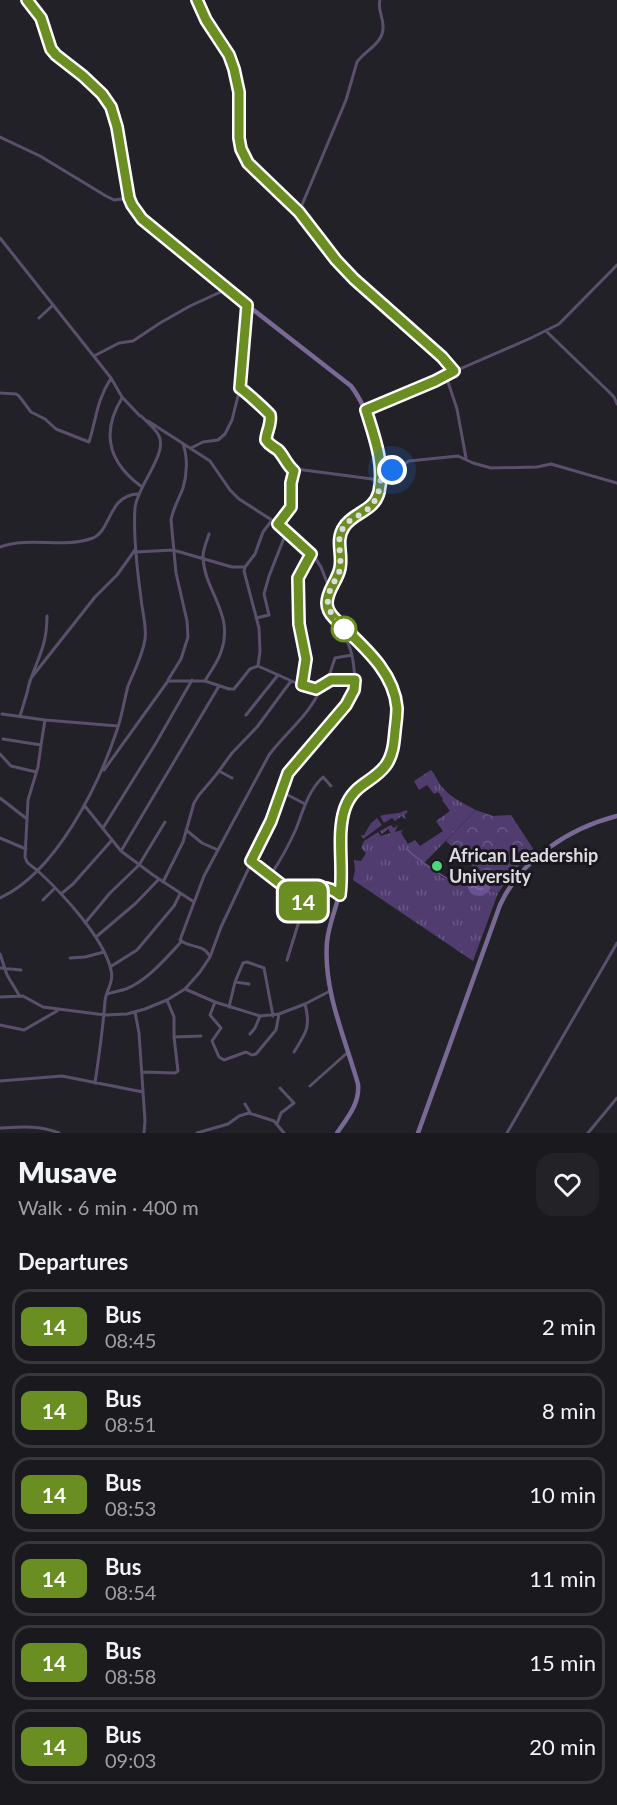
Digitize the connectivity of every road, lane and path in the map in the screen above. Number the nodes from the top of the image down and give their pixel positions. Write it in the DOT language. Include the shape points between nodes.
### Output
graph roads {
  1 [pos="27,0"];
  2 [pos="197,0"];
  3 [pos="380,0"];
  4 [pos="0,136"];
  5 [pos="129,198"];
  6 [pos="299,212"];
  7 [pos="0,238"];
  8 [pos="617,265"];
  9 [pos="228,288"];
  10 [pos="53,305"];
  11 [pos="247,305"];
  12 [pos="39,318"];
  13 [pos="546,332"];
  14 [pos="94,356"];
  15 [pos="454,371"];
  16 [pos="446,375"];
  17 [pos="111,378"];
  18 [pos="240,388"];
  19 [pos="0,393"];
  20 [pos="122,397"];
  21 [pos="617,404"];
  22 [pos="366,410"];
  23 [pos="141,416"];
  24 [pos="182,443"];
  25 [pos="191,448"];
  26 [pos="466,458"];
  27 [pos="381,471"];
  28 [pos="294,472"];
  29 [pos="381,480"];
  30 [pos="617,483"];
  31 [pos="142,487"];
  32 [pos="138,494"];
  33 [pos="272,520"];
  34 [pos="278,524"];
  35 [pos="286,533"];
  36 [pos="209,534"];
  37 [pos="0,547"];
  38 [pos="136,550"];
  39 [pos="173,550"];
  40 [pos="311,554"];
  41 [pos="203,557"];
  42 [pos="245,567"];
  43 [pos="331,589"];
  44 [pos="331,615"];
  45 [pos="47,616"];
  46 [pos="256,618"];
  47 [pos="352,655"];
  48 [pos="258,666"];
  49 [pos="278,675"];
  50 [pos="192,680"];
  51 [pos="355,680"];
  52 [pos="168,681"];
  53 [pos="205,681"];
  54 [pos="291,681"];
  55 [pos="327,682"];
  56 [pos="302,685"];
  57 [pos="219,686"];
  58 [pos="322,686"];
  59 [pos="27,693"];
  60 [pos="2,714"];
  61 [pos="246,715"];
  62 [pos="20,716"];
  63 [pos="45,720"];
  64 [pos="118,726"];
  65 [pos="3,739"];
  66 [pos="41,745"];
  67 [pos="0,754"];
  68 [pos="219,771"];
  69 [pos="36,772"];
  70 [pos="101,774"];
  71 [pos="232,778"];
  72 [pos="331,786"];
  73 [pos="282,792"];
  74 [pos="0,798"];
  75 [pos="305,804"];
  76 [pos="84,805"];
  77 [pos="617,816"];
  78 [pos="27,819"];
  79 [pos="165,822"];
  80 [pos="103,828"];
  81 [pos="186,830"];
  82 [pos="0,838"];
  83 [pos="112,840"];
  84 [pos="26,849"];
  85 [pos="218,850"];
  86 [pos="121,851"];
  87 [pos="251,861"];
  88 [pos="140,865"];
  89 [pos="37,870"];
  90 [pos="270,876"];
  91 [pos="159,879"];
  92 [pos="163,882"];
  93 [pos="55,888"];
  94 [pos="61,894"];
  95 [pos="180,894"];
  96 [pos="340,895"];
  97 [pos="0,898"];
  98 [pos="43,900"];
  99 [pos="194,902"];
  100 [pos="304,902"];
  101 [pos="85,923"];
  102 [pos="96,937"];
  103 [pos="182,941"];
  104 [pos="617,943"];
  105 [pos="104,952"];
  106 [pos="0,954"];
  107 [pos="210,957"];
  108 [pos="70,958"];
  109 [pos="287,960"];
  110 [pos="110,967"];
  111 [pos="2,969"];
  112 [pos="21,970"];
  113 [pos="235,982"];
  114 [pos="249,984"];
  115 [pos="185,989"];
  116 [pos="331,990"];
  117 [pos="107,994"];
  118 [pos="19,996"];
  119 [pos="0,997"];
  120 [pos="167,1000"];
  121 [pos="214,1002"];
  122 [pos="305,1004"];
  123 [pos="228,1007"];
  124 [pos="58,1010"];
  125 [pos="135,1012"];
  126 [pos="279,1014"];
  127 [pos="105,1015"];
  128 [pos="260,1016"];
  129 [pos="273,1016"];
  130 [pos="0,1024"];
  131 [pos="250,1034"];
  132 [pos="201,1036"];
  133 [pos="174,1037"];
  134 [pos="292,1051"];
  135 [pos="349,1051"];
  136 [pos="142,1072"];
  137 [pos="0,1081"];
  138 [pos="95,1083"];
  139 [pos="310,1086"];
  140 [pos="280,1088"];
  141 [pos="143,1092"];
  142 [pos="617,1098"];
  143 [pos="245,1104"];
  144 [pos="251,1114"];
  145 [pos="276,1124"];
  146 [pos="0,1128"];
  147 [pos="59,1133"];
  148 [pos="144,1133"];
  149 [pos="197,1133"];
  150 [pos="284,1133"];
  151 [pos="337,1133"];
  152 [pos="418,1133"];
  153 [pos="507,1133"];
  154 [pos="588,1133"];
  1 -- 5 [label="main road" via="41,18 51,49 102,94 111,107"];
  2 -- 6 [label="street" via="234,69 244,156"];
  3 -- 6 [label="street" via="382,33 357,62 346,100"];
  4 -- 5 [label="street" via="105,196 114,200"];
  5 -- 9 [label="main road" via="142,219"];
  6 -- 15 [label="street" via="354,279"];
  7 -- 10 [label="street"];
  8 -- 13 [label="street" via="559,324"];
  9 -- 11 [label="main road"];
  9 -- 14 [label="street" via="134,341 119,343"];
  10 -- 12 [label="street"];
  10 -- 14 [label="street"];
  11 -- 18 [label="street"];
  11 -- 22 [label="main road" via="340,376"];
  13 -- 15 [label="street"];
  13 -- 21 [label="street"];
  14 -- 17 [label="street"];
  15 -- 16 [label="street"];
  16 -- 22 [label="street"];
  16 -- 26 [label="street"];
  17 -- 19 [label="street" via="97,406 89,442 56,429 31,412 20,396"];
  17 -- 20 [label="street"];
  18 -- 25 [label="street" via="225,434"];
  18 -- 28 [label="street" via="270,416 266,440"];
  20 -- 23 [label="street"];
  20 -- 31 [label="street" via="112,418 110,442 117,463"];
  22 -- 27 [label="main road"];
  23 -- 24 [label="street"];
  23 -- 31 [label="street" via="159,437 161,447"];
  24 -- 25 [label="street"];
  24 -- 39 [label="street" via="185,476 172,512"];
  25 -- 33 [label="street" via="210,461 240,499"];
  26 -- 27 [label="street" via="429,457"];
  26 -- 30 [label="street" via="491,468 551,464"];
  27 -- 29 [label="main road"];
  28 -- 29 [label="street" via="300,468"];
  28 -- 34 [label="street" via="291,507"];
  29 -- 43 [label="main road" via="373,503 343,529 339,540 340,570"];
  31 -- 32 [label="street"];
  32 -- 37 [label="street" via="125,496 94,538 69,543 20,542"];
  32 -- 38 [label="street"];
  33 -- 34 [label="street"];
  33 -- 42 [label="street"];
  34 -- 35 [label="street"];
  35 -- 40 [label="street"];
  35 -- 46 [label="street" via="264,594 269,615"];
  36 -- 41 [label="street"];
  38 -- 39 [label="street"];
  38 -- 59 [label="street" via="35,673"];
  38 -- 64 [label="street" via="145,640"];
  39 -- 41 [label="street"];
  39 -- 52 [label="street" via="188,637"];
  40 -- 43 [label="street"];
  40 -- 56 [label="street" via="298,578 299,624 306,659"];
  41 -- 42 [label="street" via="232,567"];
  41 -- 53 [label="street" via="223,615 224,637 221,652"];
  42 -- 46 [label="street" via="244,577"];
  43 -- 44 [label="main road" via="327,603"];
  44 -- 47 [label="street"];
  44 -- 96 [label="main road" via="383,671 393,689 397,709 389,759 356,790 345,808"];
  45 -- 59 [label="street" via="43,647"];
  46 -- 48 [label="street"];
  47 -- 51 [label="street"];
  47 -- 55 [label="street" via="335,658"];
  48 -- 49 [label="street"];
  48 -- 57 [label="street" via="250,669 234,689"];
  49 -- 54 [label="street"];
  49 -- 61 [label="street"];
  50 -- 52 [label="street"];
  50 -- 53 [label="street"];
  50 -- 80 [label="street"];
  51 -- 55 [label="street"];
  51 -- 73 [label="street" via="346,705 293,766"];
  52 -- 70 [label="street"];
  53 -- 57 [label="street"];
  54 -- 56 [label="street"];
  54 -- 68 [label="street"];
  55 -- 58 [label="street"];
  56 -- 58 [label="street" via="316,689"];
  57 -- 86 [label="street"];
  58 -- 85 [label="street" via="300,720 269,755"];
  59 -- 62 [label="street"];
  60 -- 62 [label="street"];
  62 -- 63 [label="street"];
  63 -- 64 [label="street"];
  63 -- 66 [label="street"];
  64 -- 70 [label="street"];
  65 -- 66 [label="street"];
  66 -- 69 [label="street"];
  67 -- 69 [label="street" via="11,766"];
  68 -- 71 [label="street"];
  68 -- 81 [label="street" via="194,803"];
  69 -- 78 [label="street"];
  70 -- 76 [label="street"];
  72 -- 75 [label="street" via="321,778"];
  73 -- 75 [label="street"];
  73 -- 87 [label="street"];
  74 -- 78 [label="street"];
  75 -- 90 [label="street"];
  76 -- 80 [label="street"];
  76 -- 89 [label="street"];
  77 -- 152 [label="main road" via="559,841 526,867 507,892"];
  78 -- 84 [label="street"];
  79 -- 88 [label="street"];
  80 -- 83 [label="street"];
  81 -- 85 [label="street"];
  81 -- 92 [label="street"];
  82 -- 84 [label="street"];
  83 -- 86 [label="street"];
  83 -- 94 [label="street"];
  84 -- 89 [label="street" via="27,862"];
  85 -- 99 [label="street"];
  86 -- 88 [label="street"];
  87 -- 90 [label="street"];
  87 -- 107 [label="street"];
  88 -- 91 [label="street"];
  88 -- 101 [label="street"];
  89 -- 93 [label="street"];
  89 -- 97 [label="street" via="17,890"];
  90 -- 100 [label="street"];
  91 -- 92 [label="street"];
  91 -- 102 [label="street"];
  92 -- 95 [label="street"];
  93 -- 94 [label="street"];
  93 -- 98 [label="street"];
  94 -- 101 [label="street"];
  95 -- 99 [label="street"];
  95 -- 110 [label="street" via="137,950"];
  96 -- 100 [label="street" via="323,887"];
  96 -- 116 [label="main road" via="327,943"];
  99 -- 103 [label="street" via="180,937"];
  100 -- 109 [label="street"];
  101 -- 102 [label="street"];
  102 -- 105 [label="street"];
  103 -- 107 [label="street" via="206,950"];
  103 -- 117 [label="street" via="159,966 133,985"];
  104 -- 153 [label="street"];
  105 -- 108 [label="street"];
  105 -- 110 [label="street"];
  106 -- 111 [label="street"];
  107 -- 115 [label="street"];
  110 -- 117 [label="street" via="112,981"];
  111 -- 112 [label="street"];
  111 -- 118 [label="street"];
  113 -- 114 [label="street"];
  113 -- 123 [label="street"];
  113 -- 129 [label="street" via="244,962 264,968"];
  115 -- 120 [label="street"];
  115 -- 121 [label="street"];
  116 -- 122 [label="street"];
  116 -- 135 [label="main road"];
  117 -- 127 [label="street"];
  118 -- 119 [label="street"];
  118 -- 124 [label="street"];
  120 -- 125 [label="street"];
  120 -- 133 [label="street" via="174,1013"];
  121 -- 123 [label="street"];
  121 -- 126 [label="street" via="210,1015 221,1028 212,1041 224,1060 246,1052 256,1054 276,1030"];
  122 -- 126 [label="street"];
  122 -- 134 [label="street" via="309,1020"];
  123 -- 128 [label="street"];
  124 -- 127 [label="street"];
  124 -- 130 [label="street" via="24,1030"];
  125 -- 127 [label="street"];
  125 -- 136 [label="street"];
  126 -- 129 [label="street"];
  127 -- 138 [label="street"];
  128 -- 129 [label="street"];
  128 -- 131 [label="street"];
  132 -- 133 [label="street"];
  133 -- 136 [label="street" via="177,1072"];
  135 -- 139 [label="street"];
  135 -- 151 [label="main road" via="359,1095"];
  136 -- 141 [label="street"];
  137 -- 138 [label="street" via="62,1076"];
  138 -- 141 [label="street"];
  140 -- 145 [label="street" via="295,1102 281,1113"];
  141 -- 148 [label="street"];
  142 -- 154 [label="street"];
  143 -- 144 [label="street"];
  144 -- 145 [label="street"];
  144 -- 149 [label="street"];
  145 -- 150 [label="street"];
  146 -- 147 [label="street" via="48,1128"];
}
